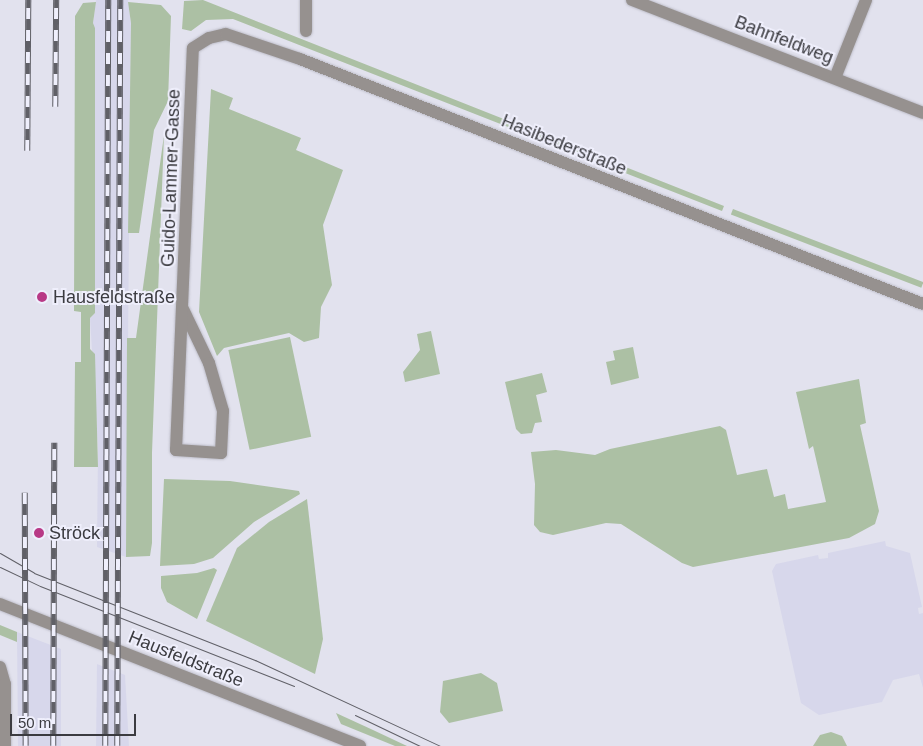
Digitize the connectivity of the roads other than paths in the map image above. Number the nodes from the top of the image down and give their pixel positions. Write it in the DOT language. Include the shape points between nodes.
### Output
graph roads {
  1 [pos="306,0"];
  2 [pos="632,0"];
  3 [pos="866,0"];
  4 [pos="306,31"];
  5 [pos="193,48"];
  6 [pos="835,78"];
  7 [pos="923,113"];
  8 [pos="923,304"];
  9 [pos="183,309"];
  10 [pos="0,604"];
  11 [pos="0,667"];
  12 [pos="5,746"];
  13 [pos="360,746"];
  1 -- 4 [label="street"];
  2 -- 6 [label="street, Bahnfeldweg"];
  3 -- 6 [label="street"];
  5 -- 8 [label="street, Hasibederstraße" via="226,34 243,37"];
  5 -- 9 [label="street, Guido-Lammer-Gasse"];
  6 -- 7 [label="street, Bahnfeldweg"];
  9 -- 9 [label="street, Guido-Lammer-Gasse" via="176,450 221,453 223,411 209,363"];
  10 -- 13 [label="street, Hausfeldstraße"];
  11 -- 12 [label="street" via="5,684"];
}
